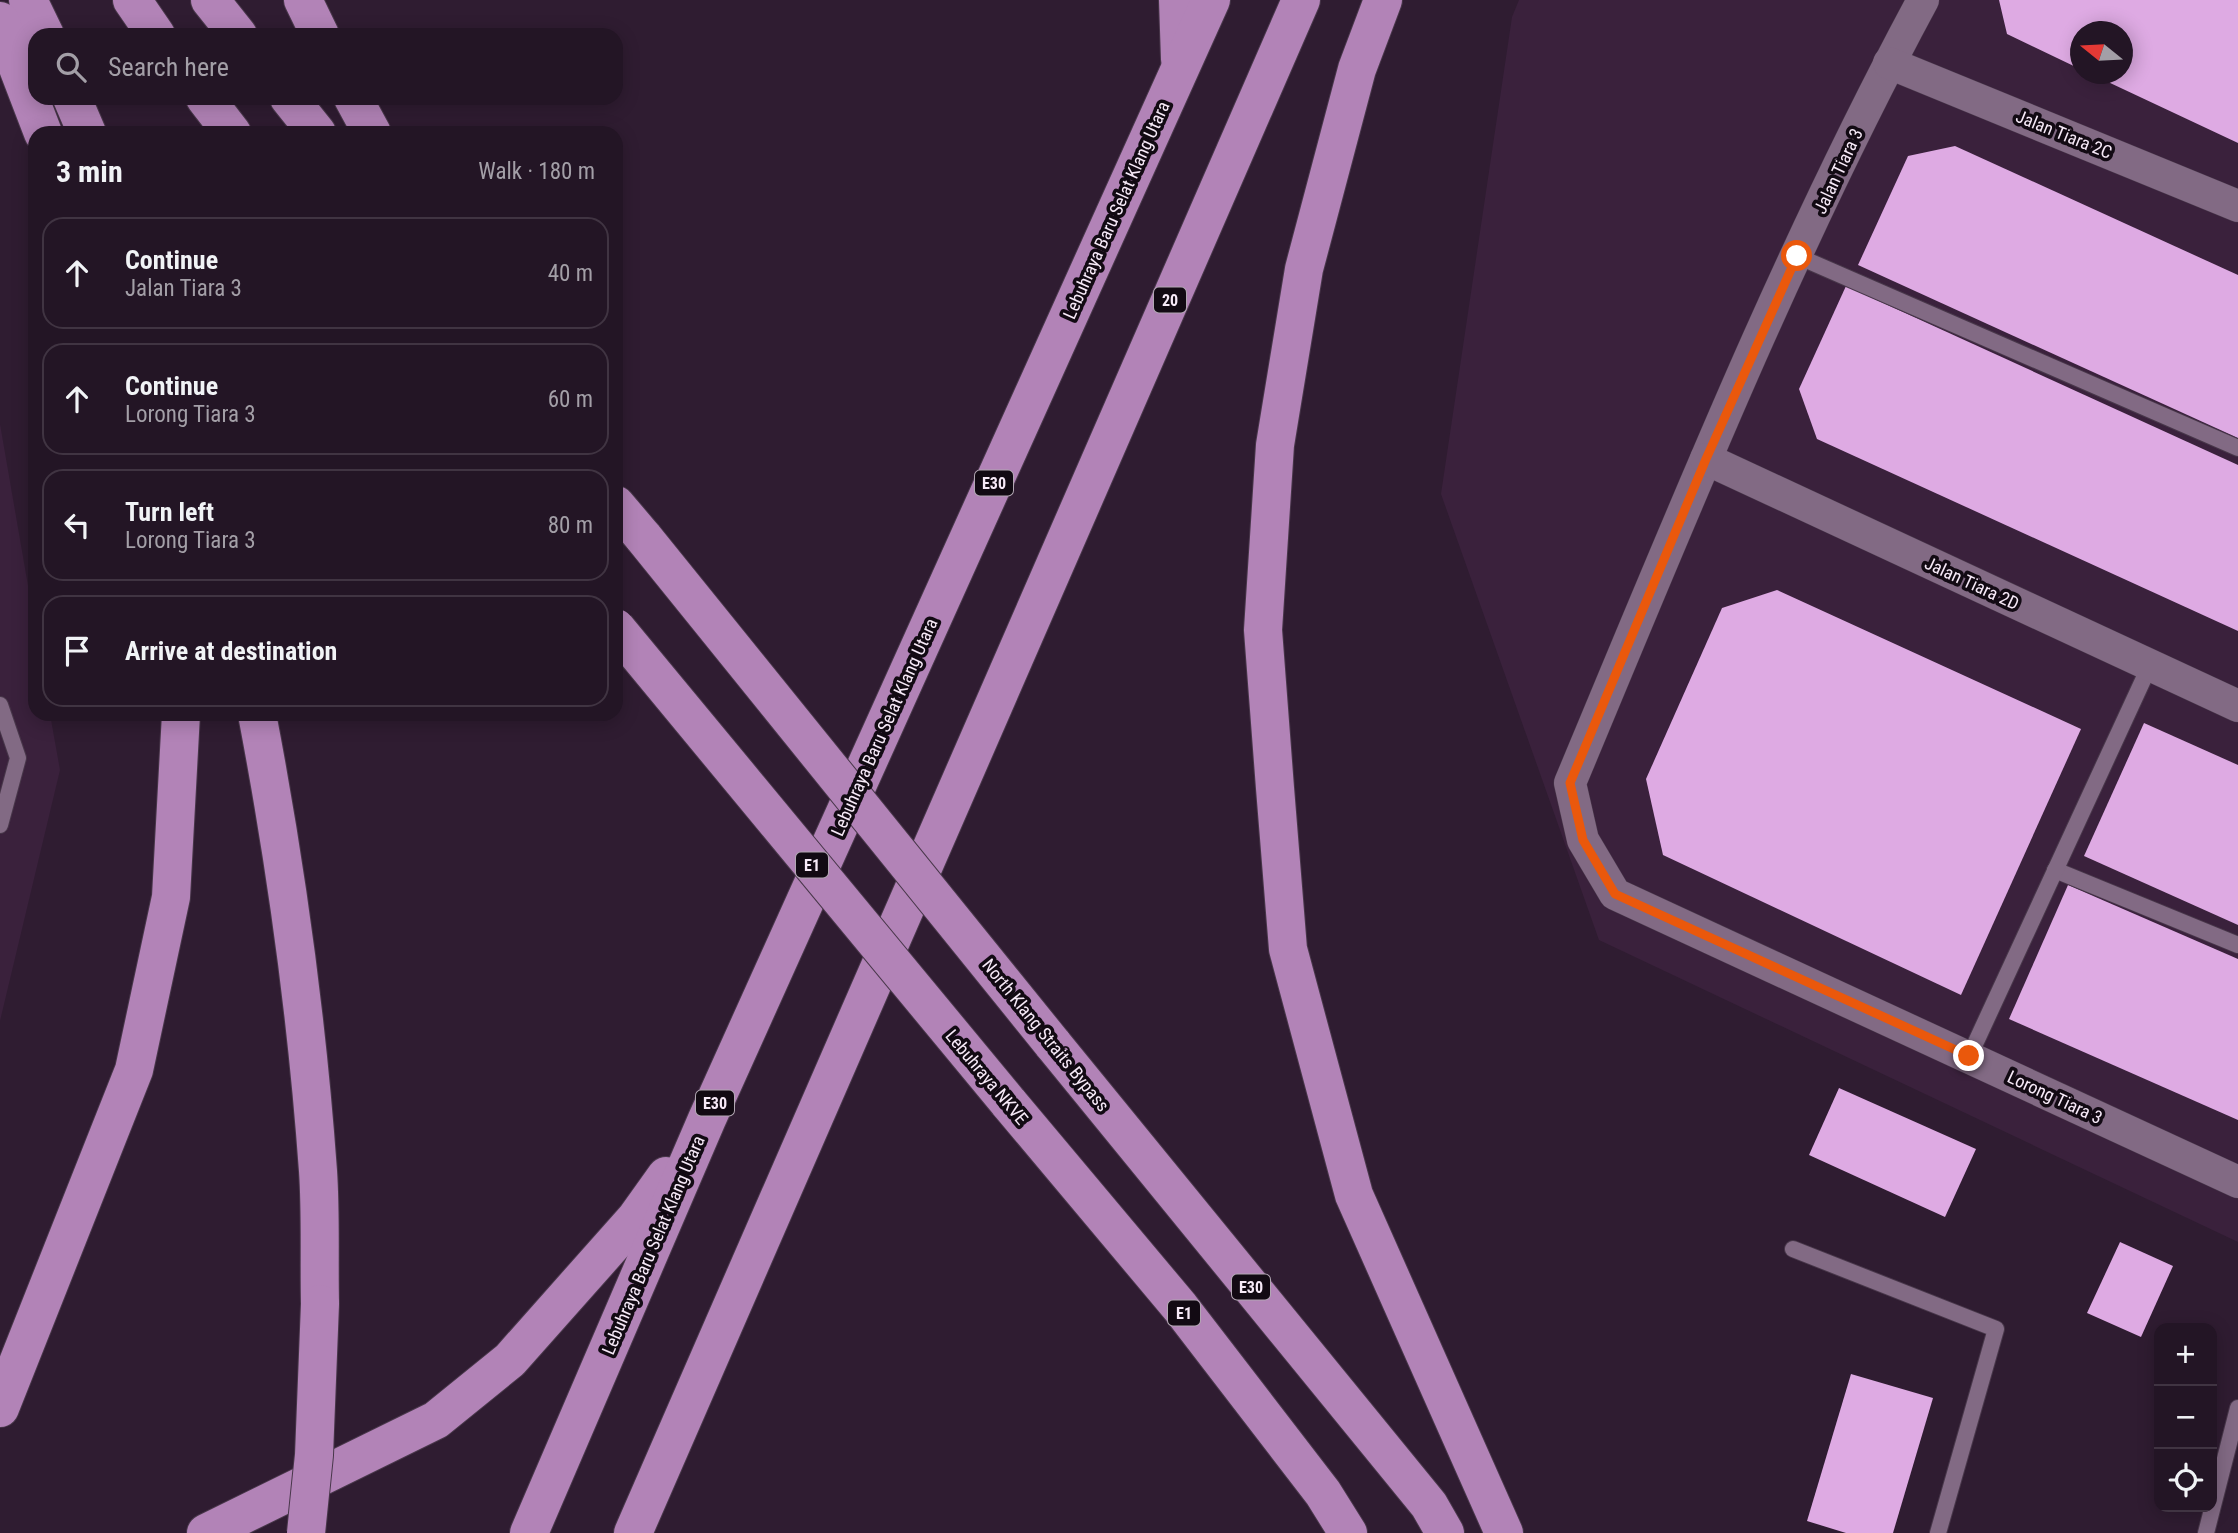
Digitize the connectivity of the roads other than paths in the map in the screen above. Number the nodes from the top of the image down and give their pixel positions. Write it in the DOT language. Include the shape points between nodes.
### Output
graph roads {
  1 [pos="27,0"];
  2 [pos="132,0"];
  3 [pos="210,0"];
  4 [pos="303,0"];
  5 [pos="1178,0"];
  6 [pos="1211,0"];
  7 [pos="1301,0"];
  8 [pos="1383,0"];
  9 [pos="1923,0"];
  10 [pos="0,20"];
  11 [pos="41,28"];
  12 [pos="151,28"];
  13 [pos="232,28"];
  14 [pos="317,28"];
  15 [pos="1889,62"];
  16 [pos="1180,69"];
  17 [pos="28,94"];
  18 [pos="32,105"];
  19 [pos="75,105"];
  20 [pos="210,105"];
  21 [pos="295,105"];
  22 [pos="357,105"];
  23 [pos="40,126"];
  24 [pos="84,126"];
  25 [pos="227,126"];
  26 [pos="311,126"];
  27 [pos="368,126"];
  28 [pos="2238,206"];
  29 [pos="1797,256"];
  30 [pos="2238,448"];
  31 [pos="1706,459"];
  32 [pos="623,513"];
  33 [pos="623,636"];
  34 [pos="2150,665"];
  35 [pos="0,705"];
  36 [pos="2238,706"];
  37 [pos="181,721"];
  38 [pos="258,721"];
  39 [pos="0,825"];
  40 [pos="2055,870"];
  41 [pos="2238,945"];
  42 [pos="1969,1056"];
  43 [pos="707,1119"];
  44 [pos="2238,1182"];
  45 [pos="1793,1248"];
  46 [pos="0,1408"];
  47 [pos="2238,1408"];
  48 [pos="672,1449"];
  49 [pos="206,1533"];
  50 [pos="306,1533"];
  51 [pos="529,1533"];
  52 [pos="633,1533"];
  53 [pos="659,1533"];
  54 [pos="1348,1533"];
  55 [pos="1445,1533"];
  56 [pos="1504,1533"];
  57 [pos="1938,1533"];
  58 [pos="2206,1533"];
  1 -- 11 [label="highway"];
  2 -- 12 [label="highway"];
  3 -- 13 [label="highway"];
  4 -- 14 [label="highway"];
  5 -- 16 [label="highway"];
  6 -- 16 [label="highway, Lebuhraya Baru Selat Klang Utara"];
  7 -- 48 [label="highway, 20"];
  8 -- 56 [label="highway" via="1357,69 1304,269 1275,445 1263,630 1279,842 1288,949 1354,1195"];
  9 -- 15 [label="street, Jalan Tiara 3"];
  10 -- 17 [label="highway"];
  15 -- 28 [label="street, Jalan Tiara 2C"];
  15 -- 29 [label="street, Jalan Tiara 3"];
  16 -- 43 [label="highway, Lebuhraya Baru Selat Klang Utara / E30"];
  18 -- 23 [label="highway"];
  19 -- 24 [label="highway"];
  20 -- 25 [label="highway"];
  21 -- 26 [label="highway"];
  22 -- 27 [label="highway"];
  29 -- 30 [label="lane"];
  29 -- 31 [label="street, Jalan Tiara 3"];
  31 -- 34 [label="street, Jalan Tiara 2D"];
  31 -- 42 [label="street, Lorong Tiara 3" via="1570,783 1583,840 1615,894"];
  32 -- 55 [label="highway, North Klang Straits Bypass / E30, bridge" via="1429,1505"];
  33 -- 54 [label="highway, Lebuhraya NKVE / E1, bridge" via="1180,1307 1323,1493"];
  34 -- 36 [label="street, Jalan Tiara 2D"];
  34 -- 40 [label="lane"];
  35 -- 39 [label="lane" via="18,758"];
  37 -- 46 [label="highway" via="171,897 134,1070"];
  38 -- 50 [label="highway, bridge" via="288,898 318,1174 320,1304"];
  40 -- 41 [label="lane"];
  40 -- 42 [label="lane"];
  42 -- 44 [label="street, Lorong Tiara 3"];
  43 -- 49 [label="highway" via="636,1218 510,1360 436,1420"];
  43 -- 51 [label="highway, Lebuhraya Baru Selat Klang Utara / E30"];
  45 -- 57 [label="lane" via="1996,1329"];
  47 -- 58 [label="lane"];
  48 -- 52 [label="highway"];
  48 -- 53 [label="highway"];
}
